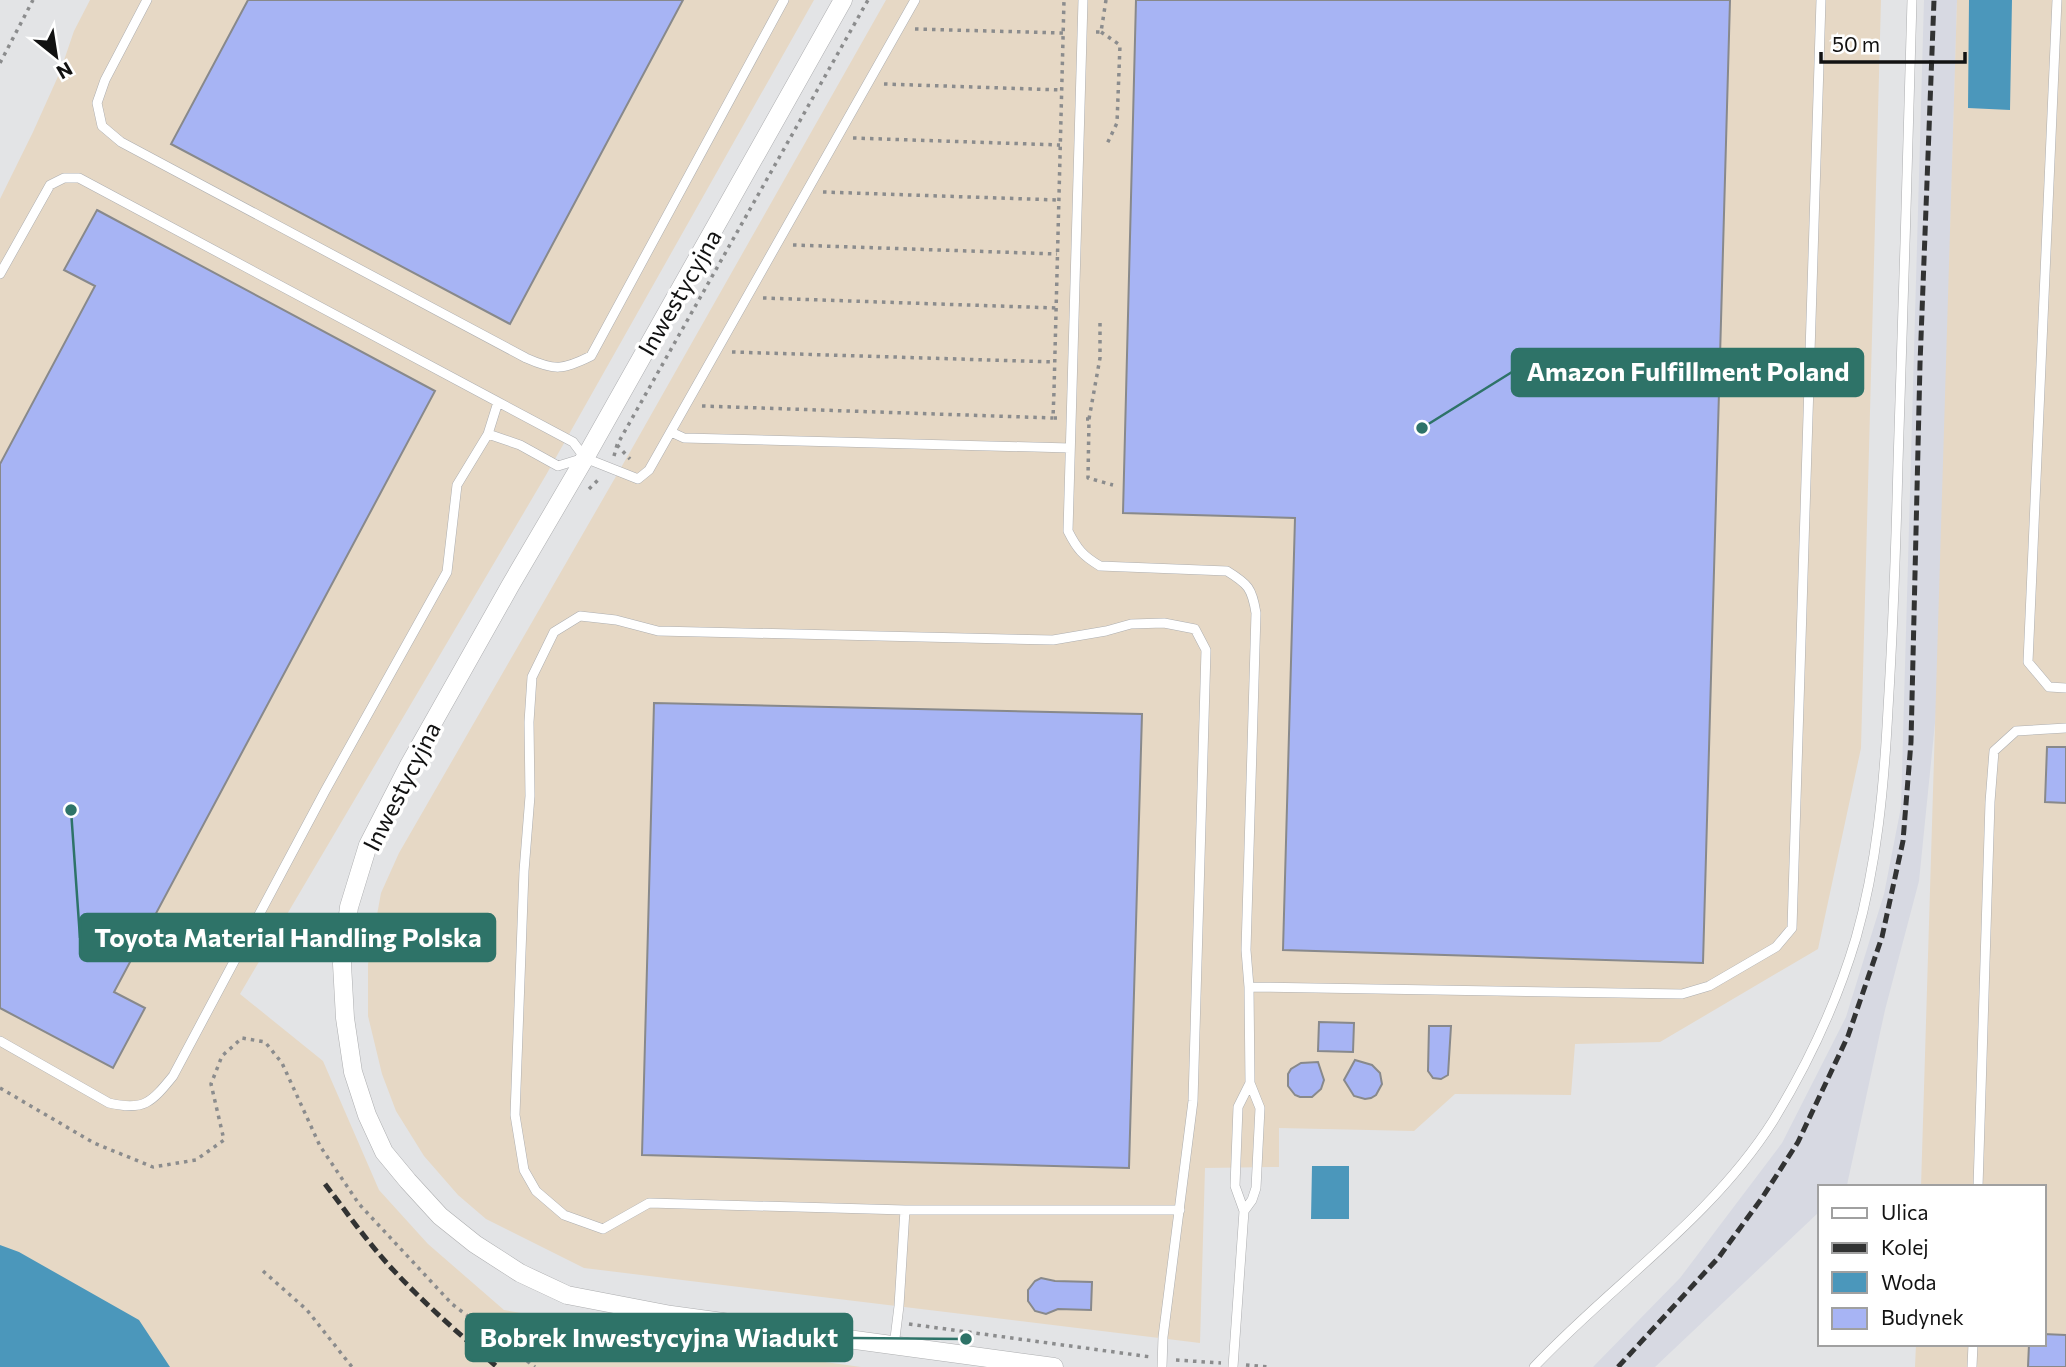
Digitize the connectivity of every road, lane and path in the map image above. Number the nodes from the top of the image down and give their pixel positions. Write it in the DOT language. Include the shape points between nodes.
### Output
graph roads {
  1 [pos="33,0"];
  2 [pos="147,0"];
  3 [pos="784,0"];
  4 [pos="843,0"];
  5 [pos="868,0"];
  6 [pos="915,0"];
  7 [pos="1083,0"];
  8 [pos="1106,0"];
  9 [pos="1821,0"];
  10 [pos="1912,0"];
  11 [pos="2057,0"];
  12 [pos="915,29"];
  13 [pos="1101,32"];
  14 [pos="1083,33"];
  15 [pos="0,62"];
  16 [pos="884,84"];
  17 [pos="1062,90"];
  18 [pos="853,138"];
  19 [pos="1060,145"];
  20 [pos="1106,146"];
  21 [pos="823,192"];
  22 [pos="1058,200"];
  23 [pos="793,245"];
  24 [pos="1057,254"];
  25 [pos="0,274"];
  26 [pos="763,298"];
  27 [pos="1056,308"];
  28 [pos="1100,319"];
  29 [pos="732,352"];
  30 [pos="1054,362"];
  31 [pos="498,402"];
  32 [pos="702,406"];
  33 [pos="1053,418"];
  34 [pos="1089,419"];
  35 [pos="671,432"];
  36 [pos="488,435"];
  37 [pos="617,445"];
  38 [pos="1070,448"];
  39 [pos="586,458"];
  40 [pos="627,458"];
  41 [pos="610,467"];
  42 [pos="586,492"];
  43 [pos="2066,688"];
  44 [pos="2066,728"];
  45 [pos="1249,987"];
  46 [pos="0,1041"];
  47 [pos="1250,1083"];
  48 [pos="0,1088"];
  49 [pos="1978,1185"];
  50 [pos="905,1210"];
  51 [pos="1180,1210"];
  52 [pos="1244,1211"];
  53 [pos="263,1271"];
  54 [pos="898,1322"];
  55 [pos="894,1346"];
  56 [pos="1973,1346"];
  57 [pos="1162,1363"];
  58 [pos="1233,1365"];
  59 [pos="352,1367"];
  60 [pos="535,1367"];
  61 [pos="1054,1367"];
  62 [pos="1268,1367"];
  63 [pos="1534,1367"];
  64 [pos="1972,1367"];
  1 -- 15 [label="path"];
  2 -- 3 [label="lane" via="105,80 97,103 102,125 121,142 547,368 568,368 591,356"];
  4 -- 39 [label="street, Inwestycyjna"];
  5 -- 37 [label="path"];
  6 -- 35 [label="lane"];
  7 -- 14 [label="lane"];
  8 -- 13 [label="path"];
  9 -- 45 [label="lane" via="1792,928 1776,947 1709,986 1682,994"];
  10 -- 63 [label="lane" via="1894,613 1883,795 1856,937 1829,1013 1800,1074 1737,1171 1691,1221"];
  11 -- 43 [label="lane" via="2028,662 2049,687"];
  12 -- 14 [label="path"];
  13 -- 14 [label="path"];
  13 -- 20 [label="path" via="1119,45 1117,123"];
  14 -- 38 [label="lane"];
  16 -- 17 [label="path"];
  18 -- 19 [label="path"];
  21 -- 22 [label="path"];
  23 -- 24 [label="path"];
  25 -- 31 [label="lane" via="50,185 64,178 79,178"];
  26 -- 27 [label="path"];
  28 -- 34 [label="path" via="1100,358"];
  29 -- 30 [label="path"];
  31 -- 36 [label="lane"];
  31 -- 39 [label="lane" via="573,442"];
  32 -- 33 [label="path"];
  35 -- 38 [label="lane" via="684,438"];
  35 -- 41 [label="lane" via="649,470 638,479"];
  36 -- 39 [label="lane" via="520,444 558,466"];
  36 -- 46 [label="lane" via="457,485 447,572 173,1076 158,1095 139,1107 109,1103"];
  37 -- 40 [label="path"];
  37 -- 41 [label="path"];
  38 -- 45 [label="lane" via="1068,531 1084,556 1100,566 1227,572 1252,592 1256,612 1246,950"];
  39 -- 41 [label="lane"];
  39 -- 55 [label="street, Inwestycyjna" via="368,845 349,907 342,964 353,1072 367,1115 384,1152 440,1216 520,1273 567,1295 671,1315"];
  41 -- 42 [label="path"];
  44 -- 49 [label="lane" via="2016,731 1994,751"];
  45 -- 47 [label="lane"];
  47 -- 52 [label="lane" via="1238,1107 1235,1186"];
  47 -- 52 [label="lane" via="1260,1108 1258,1167 1256,1188"];
  48 -- 60 [label="path" via="94,1143 153,1167 196,1160 224,1140 211,1084 222,1056 242,1038 265,1042 282,1063 320,1146 359,1204 452,1304"];
  50 -- 51 [label="lane"];
  50 -- 51 [label="lane" via="649,1203 603,1229 564,1215 536,1191 524,1170 515,1115 532,677 554,632 580,616 657,631 1053,640 1131,624 1164,623 1195,629 1206,650 1194,1101"];
  50 -- 54 [label="lane"];
  51 -- 57 [label="lane"];
  52 -- 58 [label="lane"];
  53 -- 59 [label="path" via="307,1310"];
  54 -- 55 [label="lane"];
  54 -- 57 [label="path"];
  55 -- 61 [label="street, Inwestycyjna"];
  56 -- 64 [label="lane"];
  57 -- 58 [label="path"];
  58 -- 62 [label="path"];
}
